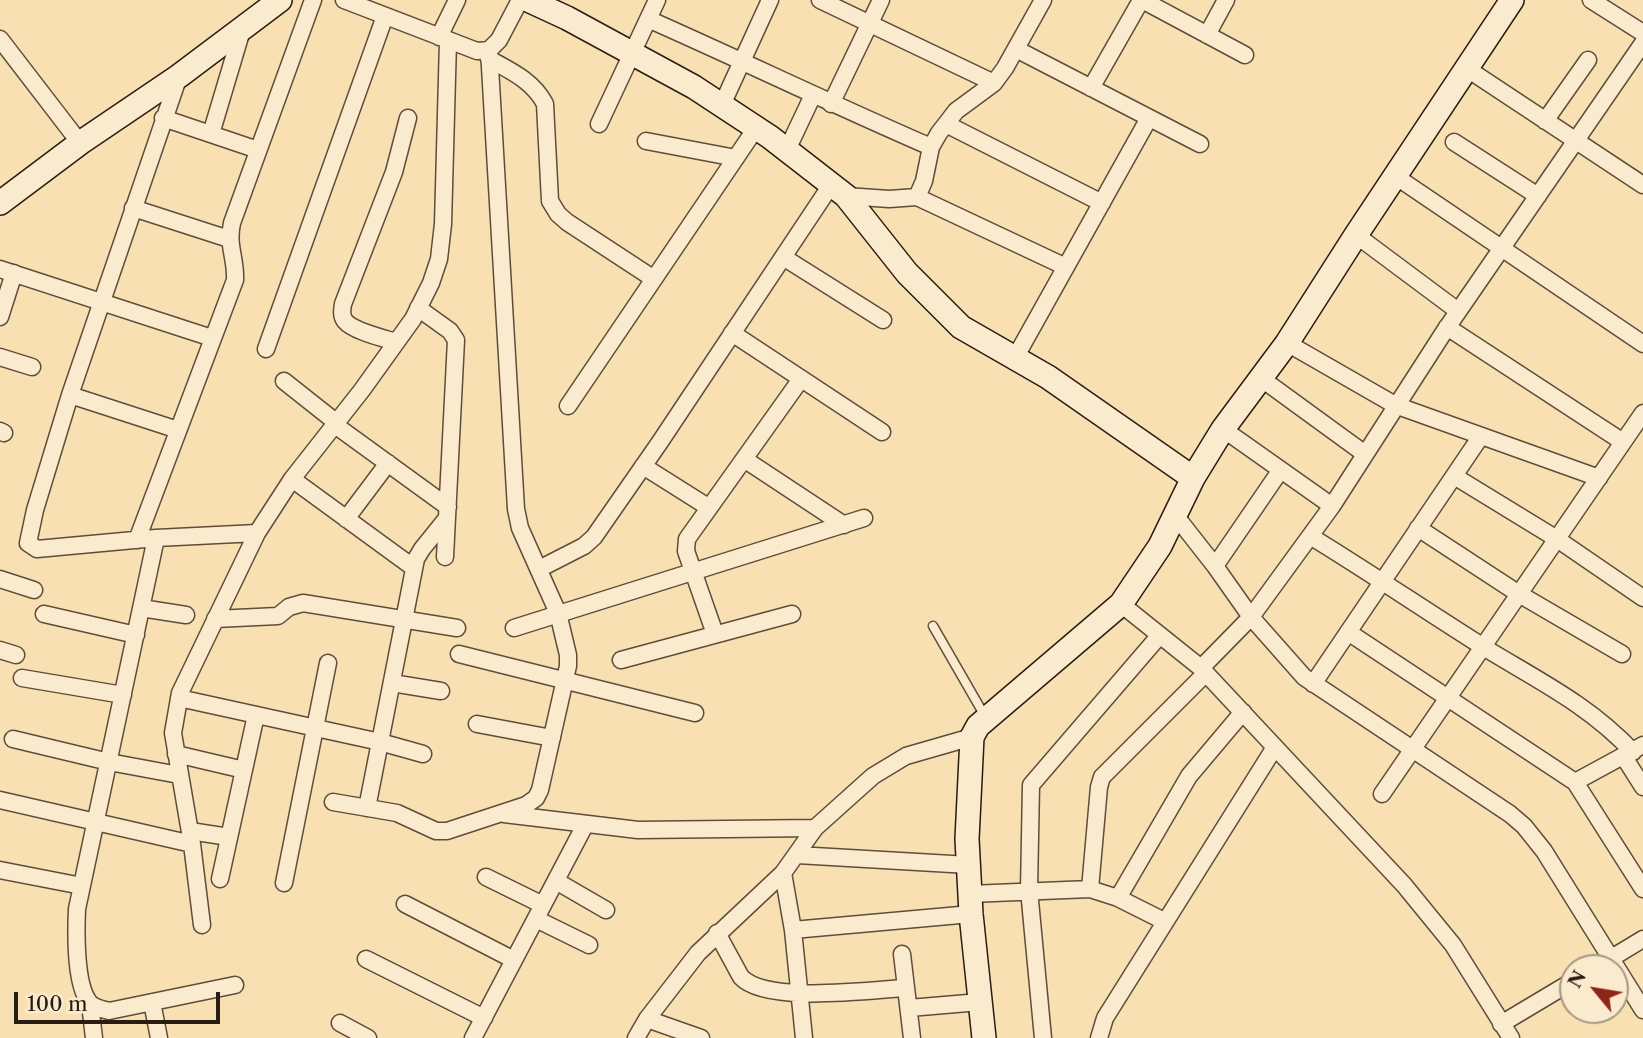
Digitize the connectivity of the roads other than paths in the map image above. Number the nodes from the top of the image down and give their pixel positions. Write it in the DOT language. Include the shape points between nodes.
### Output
graph roads {
  1 [pos="280,0"];
  2 [pos="313,0"];
  3 [pos="344,0"];
  4 [pos="457,0"];
  5 [pos="520,0"];
  6 [pos="528,0"];
  7 [pos="657,0"];
  8 [pos="770,0"];
  9 [pos="820,0"];
  10 [pos="881,0"];
  11 [pos="1226,0"];
  12 [pos="1512,0"];
  13 [pos="1591,0"];
  14 [pos="1039,1"];
  15 [pos="385,16"];
  16 [pos="649,19"];
  17 [pos="870,24"];
  18 [pos="242,30"];
  19 [pos="1643,33"];
  20 [pos="1207,35"];
  21 [pos="444,39"];
  22 [pos="1643,43"];
  23 [pos="2,46"];
  24 [pos="1016,48"];
  25 [pos="633,53"];
  26 [pos="489,54"];
  27 [pos="1245,55"];
  28 [pos="741,60"];
  29 [pos="1588,60"];
  30 [pos="1466,68"];
  31 [pos="179,76"];
  32 [pos="994,83"];
  33 [pos="1091,88"];
  34 [pos="813,95"];
  35 [pos="831,104"];
  36 [pos="722,105"];
  37 [pos="163,118"];
  38 [pos="408,118"];
  39 [pos="1149,118"];
  40 [pos="1545,121"];
  41 [pos="599,124"];
  42 [pos="946,124"];
  43 [pos="756,128"];
  44 [pos="211,134"];
  45 [pos="646,141"];
  46 [pos="1576,141"];
  47 [pos="80,142"];
  48 [pos="1454,142"];
  49 [pos="1200,144"];
  50 [pos="931,147"];
  51 [pos="258,150"];
  52 [pos="787,150"];
  53 [pos="736,158"];
  54 [pos="1395,176"];
  55 [pos="1643,185"];
  56 [pos="839,191"];
  57 [pos="1538,196"];
  58 [pos="917,197"];
  59 [pos="0,203"];
  60 [pos="1102,203"];
  61 [pos="133,208"];
  62 [pos="1356,235"];
  63 [pos="229,239"];
  64 [pos="1502,248"];
  65 [pos="783,257"];
  66 [pos="1066,267"];
  67 [pos="7,271"];
  68 [pos="654,279"];
  69 [pos="102,301"];
  70 [pos="418,308"];
  71 [pos="1458,311"];
  72 [pos="0,317"];
  73 [pos="883,320"];
  74 [pos="1447,327"];
  75 [pos="732,333"];
  76 [pos="212,338"];
  77 [pos="396,342"];
  78 [pos="1287,343"];
  79 [pos="1643,344"];
  80 [pos="266,349"];
  81 [pos="0,357"];
  82 [pos="1015,358"];
  83 [pos="32,367"];
  84 [pos="801,379"];
  85 [pos="1262,379"];
  86 [pos="284,381"];
  87 [pos="71,395"];
  88 [pos="1395,405"];
  89 [pos="568,406"];
  90 [pos="1641,422"];
  91 [pos="336,424"];
  92 [pos="1223,429"];
  93 [pos="178,430"];
  94 [pos="882,432"];
  95 [pos="1481,436"];
  96 [pos="1623,442"];
  97 [pos="1365,454"];
  98 [pos="744,459"];
  99 [pos="388,463"];
  100 [pos="643,466"];
  101 [pos="1280,471"];
  102 [pos="1454,476"];
  103 [pos="1193,478"];
  104 [pos="1599,478"];
  105 [pos="292,479"];
  106 [pos="1332,506"];
  107 [pos="708,508"];
  108 [pos="448,512"];
  109 [pos="1175,515"];
  110 [pos="346,519"];
  111 [pos="864,519"];
  112 [pos="844,525"];
  113 [pos="1418,528"];
  114 [pos="257,533"];
  115 [pos="1310,536"];
  116 [pos="156,538"];
  117 [pos="1557,539"];
  118 [pos="137,540"];
  119 [pos="445,558"];
  120 [pos="1215,566"];
  121 [pos="414,568"];
  122 [pos="539,569"];
  123 [pos="693,572"];
  124 [pos="0,579"];
  125 [pos="1382,580"];
  126 [pos="34,590"];
  127 [pos="1519,594"];
  128 [pos="1643,598"];
  129 [pos="1121,604"];
  130 [pos="141,608"];
  131 [pos="558,613"];
  132 [pos="44,614"];
  133 [pos="792,614"];
  134 [pos="186,615"];
  135 [pos="1251,617"];
  136 [pos="215,619"];
  137 [pos="404,620"];
  138 [pos="933,626"];
  139 [pos="457,628"];
  140 [pos="514,628"];
  141 [pos="1348,632"];
  142 [pos="136,635"];
  143 [pos="715,635"];
  144 [pos="1160,635"];
  145 [pos="1483,646"];
  146 [pos="459,654"];
  147 [pos="1622,654"];
  148 [pos="621,660"];
  149 [pos="328,663"];
  150 [pos="1203,671"];
  151 [pos="22,678"];
  152 [pos="565,680"];
  153 [pos="392,683"];
  154 [pos="1313,684"];
  155 [pos="441,691"];
  156 [pos="123,695"];
  157 [pos="179,698"];
  158 [pos="1447,699"];
  159 [pos="1243,712"];
  160 [pos="695,713"];
  161 [pos="256,715"];
  162 [pos="986,718"];
  163 [pos="477,724"];
  164 [pos="314,727"];
  165 [pos="972,737"];
  166 [pos="552,738"];
  167 [pos="13,739"];
  168 [pos="380,742"];
  169 [pos="1275,747"];
  170 [pos="1413,751"];
  171 [pos="1633,751"];
  172 [pos="176,754"];
  173 [pos="423,754"];
  174 [pos="109,762"];
  175 [pos="244,771"];
  176 [pos="179,775"];
  177 [pos="1575,782"];
  178 [pos="1643,786"];
  179 [pos="1382,794"];
  180 [pos="0,800"];
  181 [pos="332,802"];
  182 [pos="368,808"];
  183 [pos="500,814"];
  184 [pos="96,822"];
  185 [pos="585,825"];
  186 [pos="816,828"];
  187 [pos="191,837"];
  188 [pos="229,837"];
  189 [pos="797,855"];
  190 [pos="969,865"];
  191 [pos="0,870"];
  192 [pos="783,873"];
  193 [pos="486,877"];
  194 [pos="220,878"];
  195 [pos="556,881"];
  196 [pos="284,883"];
  197 [pos="82,886"];
  198 [pos="1090,889"];
  199 [pos="1643,889"];
  200 [pos="1029,890"];
  201 [pos="1118,898"];
  202 [pos="405,904"];
  203 [pos="971,904"];
  204 [pos="606,910"];
  205 [pos="540,912"];
  206 [pos="1164,921"];
  207 [pos="202,925"];
  208 [pos="793,930"];
  209 [pos="717,933"];
  210 [pos="1643,939"];
  211 [pos="589,945"];
  212 [pos="902,954"];
  213 [pos="1609,954"];
  214 [pos="1619,954"];
  215 [pos="366,959"];
  216 [pos="514,960"];
  217 [pos="235,985"];
  218 [pos="1629,987"];
  219 [pos="905,988"];
  220 [pos="1559,989"];
  221 [pos="800,993"];
  222 [pos="981,1002"];
  223 [pos="152,1003"];
  224 [pos="90,1004"];
  225 [pos="909,1008"];
  226 [pos="1643,1010"];
  227 [pos="484,1018"];
  228 [pos="647,1019"];
  229 [pos="340,1023"];
  230 [pos="1501,1024"];
  231 [pos="94,1038"];
  232 [pos="159,1038"];
  233 [pos="368,1038"];
  234 [pos="473,1038"];
  235 [pos="636,1038"];
  236 [pos="701,1038"];
  237 [pos="804,1038"];
  238 [pos="912,1038"];
  239 [pos="984,1038"];
  240 [pos="1043,1038"];
  241 [pos="1099,1038"];
  242 [pos="1511,1038"];
  1 -- 18 [label="street"];
  2 -- 51 [label="street"];
  3 -- 15 [label="street"];
  4 -- 21 [label="street"];
  5 -- 26 [label="street"];
  6 -- 25 [label="street"];
  7 -- 16 [label="street"];
  8 -- 28 [label="street"];
  9 -- 17 [label="street"];
  10 -- 17 [label="street"];
  11 -- 20 [label="street"];
  12 -- 30 [label="street"];
  13 -- 19 [label="street"];
  14 -- 24 [label="street"];
  15 -- 21 [label="street"];
  15 -- 80 [label="street"];
  16 -- 25 [label="street"];
  16 -- 28 [label="street"];
  17 -- 32 [label="street"];
  17 -- 35 [label="street"];
  18 -- 31 [label="street"];
  18 -- 44 [label="street"];
  20 -- 27 [label="street"];
  20 -- 33 [label="street" via="1140,2"];
  21 -- 26 [label="street"];
  21 -- 70 [label="street" via="442,235 435,271"];
  22 -- 46 [label="street"];
  23 -- 47 [label="street"];
  24 -- 32 [label="street"];
  24 -- 33 [label="street"];
  25 -- 36 [label="street"];
  25 -- 41 [label="street"];
  26 -- 68 [label="street" via="525,79 545,104 550,201 558,214"];
  26 -- 122 [label="street" via="516,509"];
  28 -- 34 [label="street"];
  28 -- 36 [label="street"];
  29 -- 40 [label="street"];
  30 -- 40 [label="street"];
  30 -- 54 [label="street"];
  31 -- 37 [label="street"];
  31 -- 47 [label="street"];
  32 -- 42 [label="street"];
  33 -- 39 [label="street"];
  34 -- 35 [label="street"];
  34 -- 52 [label="street"];
  35 -- 50 [label="street"];
  36 -- 43 [label="street"];
  37 -- 44 [label="street"];
  37 -- 61 [label="street"];
  38 -- 77 [label="street" via="401,152 341,313 352,326"];
  39 -- 49 [label="street"];
  39 -- 60 [label="street"];
  40 -- 46 [label="street"];
  42 -- 50 [label="street"];
  42 -- 60 [label="street"];
  43 -- 52 [label="street"];
  43 -- 53 [label="street"];
  44 -- 51 [label="street"];
  45 -- 53 [label="street"];
  46 -- 55 [label="street"];
  46 -- 57 [label="street"];
  47 -- 59 [label="street"];
  48 -- 57 [label="street"];
  50 -- 58 [label="street"];
  51 -- 63 [label="street"];
  52 -- 56 [label="street"];
  53 -- 68 [label="street"];
  54 -- 62 [label="street"];
  54 -- 64 [label="street"];
  56 -- 58 [label="street" via="889,199"];
  56 -- 65 [label="street"];
  56 -- 82 [label="street" via="907,273 961,327"];
  57 -- 64 [label="street"];
  58 -- 66 [label="street"];
  60 -- 66 [label="street"];
  61 -- 63 [label="street"];
  61 -- 69 [label="street"];
  62 -- 71 [label="street"];
  62 -- 78 [label="street"];
  63 -- 76 [label="street" via="236,265 234,280"];
  64 -- 71 [label="street"];
  64 -- 79 [label="street"];
  65 -- 73 [label="street"];
  65 -- 75 [label="street"];
  66 -- 82 [label="street"];
  67 -- 69 [label="street"];
  67 -- 72 [label="street"];
  68 -- 89 [label="street"];
  69 -- 76 [label="street"];
  69 -- 87 [label="street"];
  70 -- 77 [label="street"];
  70 -- 108 [label="street" via="456,340"];
  71 -- 74 [label="street"];
  74 -- 88 [label="street"];
  74 -- 96 [label="street"];
  75 -- 84 [label="street"];
  75 -- 100 [label="street"];
  76 -- 93 [label="street"];
  77 -- 91 [label="street"];
  78 -- 85 [label="street"];
  78 -- 88 [label="street"];
  81 -- 83 [label="street"];
  82 -- 103 [label="street"];
  84 -- 94 [label="street"];
  84 -- 98 [label="street"];
  85 -- 92 [label="street"];
  85 -- 97 [label="street"];
  86 -- 91 [label="street"];
  87 -- 93 [label="street"];
  87 -- 118 [label="street" via="28,543 37,549"];
  88 -- 95 [label="street"];
  88 -- 97 [label="street"];
  90 -- 96 [label="street"];
  91 -- 99 [label="street"];
  91 -- 105 [label="street"];
  92 -- 101 [label="street"];
  92 -- 103 [label="street"];
  93 -- 118 [label="street"];
  95 -- 102 [label="street"];
  95 -- 104 [label="street"];
  96 -- 104 [label="street"];
  97 -- 106 [label="street"];
  98 -- 107 [label="street"];
  98 -- 112 [label="street"];
  99 -- 108 [label="street"];
  99 -- 110 [label="street"];
  100 -- 107 [label="street"];
  100 -- 122 [label="street" via="594,537"];
  101 -- 106 [label="street"];
  101 -- 120 [label="street"];
  102 -- 113 [label="street"];
  102 -- 117 [label="street"];
  103 -- 109 [label="street"];
  104 -- 117 [label="street"];
  105 -- 110 [label="street"];
  105 -- 114 [label="street"];
  106 -- 115 [label="street"];
  107 -- 123 [label="street" via="687,539"];
  108 -- 119 [label="street"];
  108 -- 121 [label="street"];
  109 -- 120 [label="street"];
  109 -- 129 [label="street"];
  110 -- 121 [label="street"];
  111 -- 112 [label="street"];
  112 -- 123 [label="street"];
  113 -- 125 [label="street"];
  113 -- 127 [label="street"];
  114 -- 116 [label="street"];
  114 -- 136 [label="street"];
  115 -- 125 [label="street"];
  115 -- 135 [label="street"];
  116 -- 118 [label="street"];
  116 -- 130 [label="street"];
  117 -- 127 [label="street"];
  117 -- 128 [label="street"];
  120 -- 135 [label="street"];
  121 -- 137 [label="street"];
  122 -- 131 [label="street"];
  123 -- 131 [label="street"];
  123 -- 143 [label="street"];
  124 -- 126 [label="street"];
  125 -- 141 [label="street"];
  125 -- 145 [label="street"];
  127 -- 145 [label="street"];
  127 -- 147 [label="street"];
  129 -- 144 [label="street"];
  129 -- 162 [label="street"];
  130 -- 134 [label="street"];
  130 -- 142 [label="street"];
  131 -- 140 [label="street"];
  131 -- 152 [label="street" via="568,655"];
  132 -- 142 [label="street"];
  133 -- 143 [label="street"];
  135 -- 150 [label="street"];
  135 -- 154 [label="street"];
  136 -- 137 [label="street" via="278,616 303,603"];
  136 -- 157 [label="street"];
  137 -- 139 [label="street"];
  137 -- 153 [label="street"];
  138 -- 162 [label="lane"];
  141 -- 154 [label="street"];
  141 -- 158 [label="street"];
  142 -- 156 [label="street"];
  143 -- 148 [label="street"];
  144 -- 150 [label="street"];
  144 -- 200 [label="street" via="1031,785"];
  145 -- 158 [label="street"];
  145 -- 171 [label="street" via="1585,708"];
  146 -- 152 [label="street"];
  149 -- 164 [label="street"];
  150 -- 159 [label="street"];
  150 -- 198 [label="street" via="1102,777"];
  151 -- 156 [label="street"];
  152 -- 160 [label="street"];
  152 -- 166 [label="street"];
  153 -- 155 [label="street"];
  153 -- 168 [label="street"];
  154 -- 170 [label="street"];
  156 -- 174 [label="street"];
  157 -- 161 [label="street"];
  157 -- 172 [label="street" via="173,733"];
  158 -- 170 [label="street"];
  158 -- 177 [label="street"];
  159 -- 169 [label="street"];
  159 -- 201 [label="street" via="1189,776"];
  161 -- 164 [label="street"];
  161 -- 175 [label="street"];
  162 -- 165 [label="street"];
  163 -- 166 [label="street"];
  164 -- 168 [label="street"];
  164 -- 196 [label="street"];
  165 -- 186 [label="street" via="886,766"];
  165 -- 190 [label="street"];
  166 -- 183 [label="street" via="536,798"];
  167 -- 174 [label="street"];
  168 -- 173 [label="street"];
  168 -- 182 [label="street"];
  169 -- 206 [label="street"];
  169 -- 230 [label="street" via="1429,914"];
  170 -- 179 [label="street"];
  170 -- 213 [label="street" via="1524,825"];
  171 -- 177 [label="street"];
  171 -- 178 [label="street"];
  172 -- 175 [label="street"];
  172 -- 176 [label="street"];
  174 -- 176 [label="street"];
  174 -- 184 [label="street"];
  175 -- 188 [label="street"];
  176 -- 187 [label="street"];
  177 -- 199 [label="street"];
  180 -- 184 [label="street"];
  181 -- 182 [label="street"];
  182 -- 183 [label="street" via="407,816 436,831"];
  183 -- 185 [label="street"];
  184 -- 187 [label="street"];
  184 -- 197 [label="street"];
  185 -- 186 [label="street" via="638,830"];
  185 -- 195 [label="street"];
  186 -- 189 [label="street"];
  187 -- 188 [label="street"];
  187 -- 207 [label="street"];
  188 -- 194 [label="street"];
  189 -- 190 [label="street"];
  189 -- 192 [label="street"];
  190 -- 203 [label="street"];
  191 -- 197 [label="street"];
  192 -- 208 [label="street"];
  192 -- 209 [label="street"];
  193 -- 205 [label="street"];
  195 -- 204 [label="street"];
  195 -- 205 [label="street"];
  197 -- 224 [label="street" via="75,943"];
  198 -- 200 [label="street"];
  198 -- 201 [label="street"];
  200 -- 203 [label="street"];
  200 -- 240 [label="street"];
  201 -- 206 [label="street"];
  202 -- 216 [label="street"];
  203 -- 208 [label="street"];
  203 -- 222 [label="street"];
  205 -- 211 [label="street"];
  205 -- 216 [label="street"];
  206 -- 241 [label="street" via="1105,1018"];
  208 -- 221 [label="street"];
  209 -- 221 [label="street" via="746,982 761,989"];
  209 -- 228 [label="street"];
  210 -- 214 [label="street"];
  212 -- 219 [label="street"];
  215 -- 227 [label="street"];
  216 -- 227 [label="street"];
  217 -- 223 [label="street"];
  218 -- 226 [label="street"];
  219 -- 221 [label="street"];
  219 -- 225 [label="street"];
  220 -- 230 [label="street"];
  221 -- 237 [label="street"];
  222 -- 225 [label="street"];
  222 -- 239 [label="street"];
  223 -- 224 [label="street" via="109,1011"];
  223 -- 232 [label="street"];
  224 -- 231 [label="street"];
  225 -- 238 [label="street"];
  227 -- 234 [label="street"];
  228 -- 235 [label="street"];
  228 -- 236 [label="street"];
  229 -- 233 [label="street"];
  230 -- 242 [label="street"];
}
